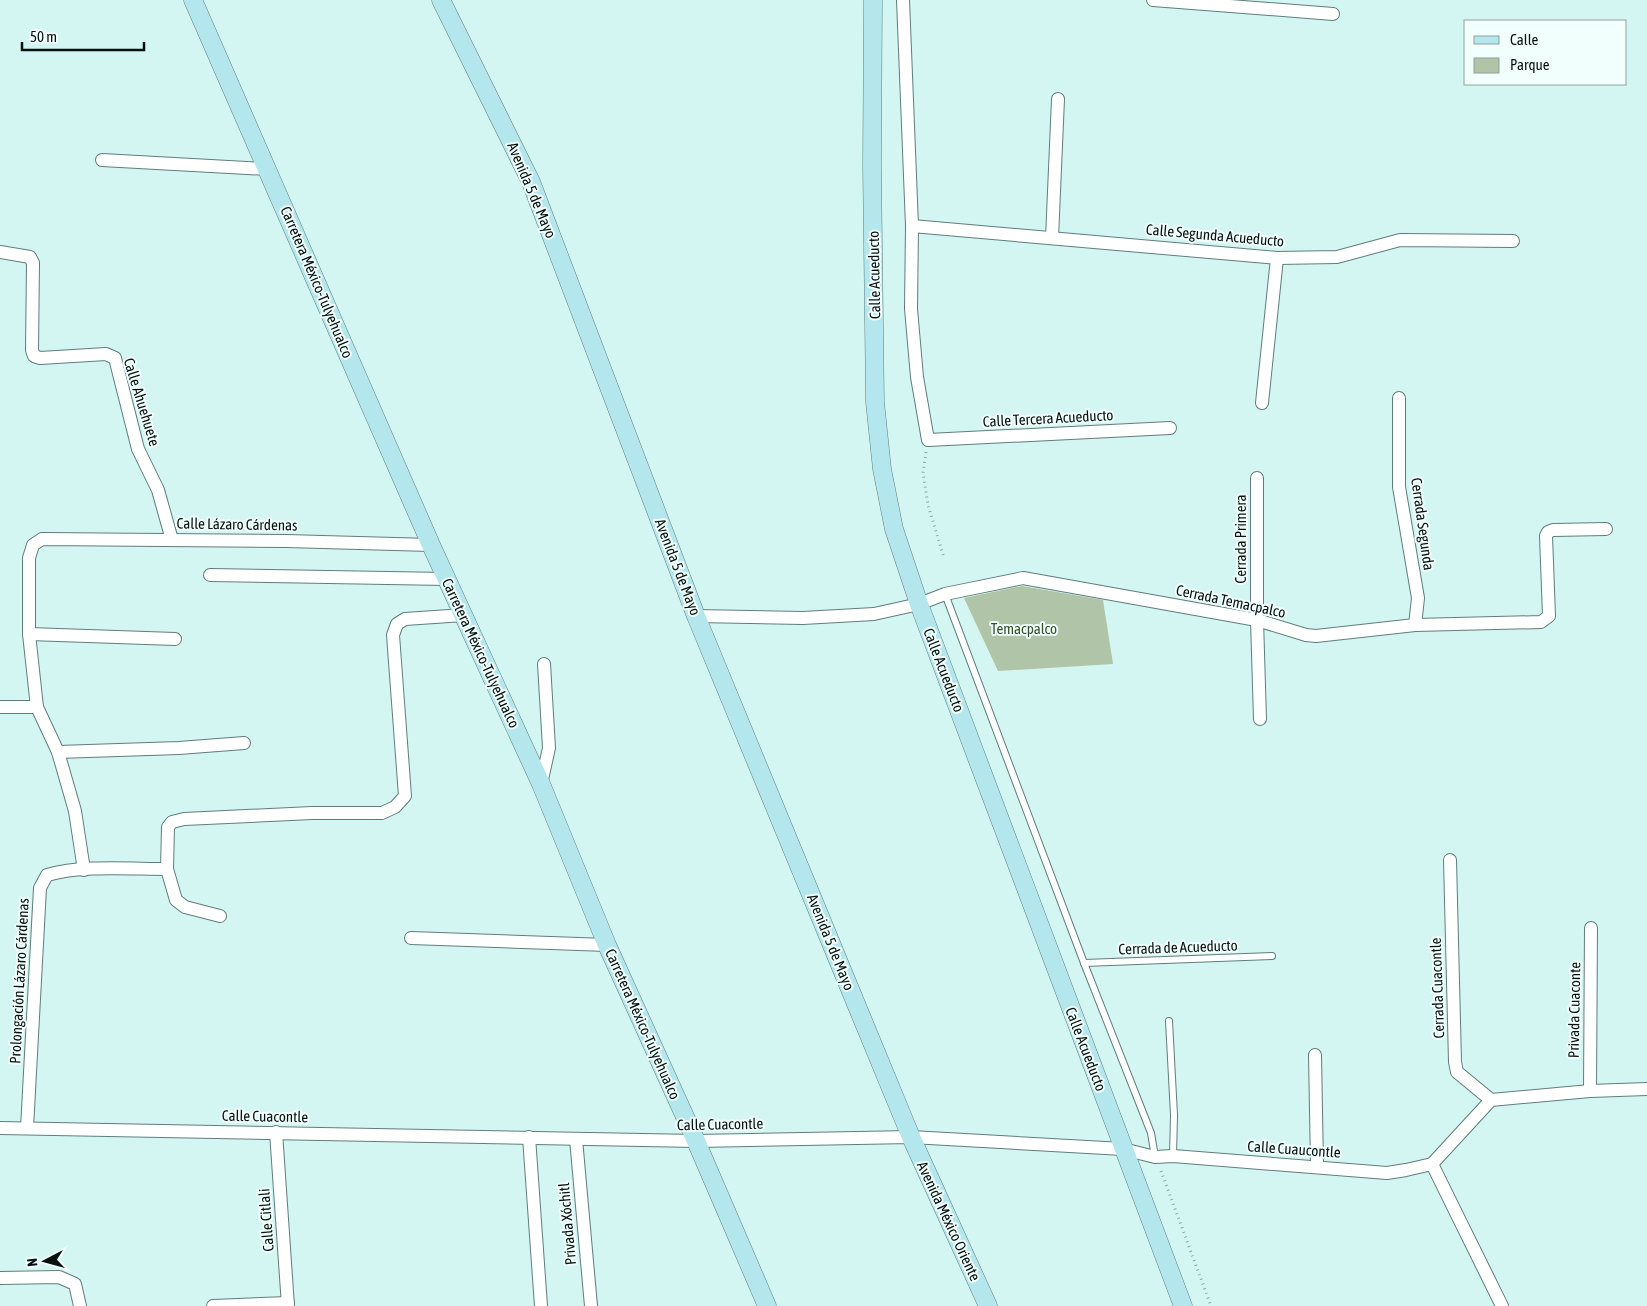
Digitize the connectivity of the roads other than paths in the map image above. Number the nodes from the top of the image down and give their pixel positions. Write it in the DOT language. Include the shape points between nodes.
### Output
graph roads {
  1 [pos="193,0"];
  2 [pos="442,0"];
  3 [pos="873,0"];
  4 [pos="903,0"];
  5 [pos="1153,0"];
  6 [pos="1333,14"];
  7 [pos="1058,99"];
  8 [pos="102,160"];
  9 [pos="267,169"];
  10 [pos="912,226"];
  11 [pos="1052,238"];
  12 [pos="1513,241"];
  13 [pos="0,252"];
  14 [pos="1277,258"];
  15 [pos="1399,398"];
  16 [pos="1262,403"];
  17 [pos="1170,428"];
  18 [pos="1257,478"];
  19 [pos="1606,529"];
  20 [pos="172,540"];
  21 [pos="431,545"];
  22 [pos="210,575"];
  23 [pos="447,579"];
  24 [pos="945,594"];
  25 [pos="919,604"];
  26 [pos="464,615"];
  27 [pos="696,616"];
  28 [pos="1256,620"];
  29 [pos="1416,624"];
  30 [pos="29,634"];
  31 [pos="175,639"];
  32 [pos="544,664"];
  33 [pos="0,707"];
  34 [pos="37,707"];
  35 [pos="1260,719"];
  36 [pos="244,743"];
  37 [pos="58,752"];
  38 [pos="541,784"];
  39 [pos="1450,860"];
  40 [pos="168,869"];
  41 [pos="84,870"];
  42 [pos="220,916"];
  43 [pos="1591,928"];
  44 [pos="411,938"];
  45 [pos="608,944"];
  46 [pos="1272,956"];
  47 [pos="1084,962"];
  48 [pos="1169,1021"];
  49 [pos="1315,1055"];
  50 [pos="1647,1089"];
  51 [pos="1590,1091"];
  52 [pos="1491,1100"];
  53 [pos="0,1128"];
  54 [pos="28,1128"];
  55 [pos="276,1132"];
  56 [pos="529,1137"];
  57 [pos="911,1137"];
  58 [pos="576,1139"];
  59 [pos="696,1141"];
  60 [pos="1123,1149"];
  61 [pos="1174,1156"];
  62 [pos="1156,1157"];
  63 [pos="1432,1164"];
  64 [pos="1317,1166"];
  65 [pos="0,1278"];
  66 [pos="288,1305"];
  67 [pos="80,1306"];
  68 [pos="213,1306"];
  69 [pos="541,1306"];
  70 [pos="591,1306"];
  71 [pos="766,1306"];
  72 [pos="988,1306"];
  73 [pos="1183,1306"];
  74 [pos="1502,1306"];
  1 -- 9 [label="main road, Carretera México-Tulyehualco"];
  2 -- 27 [label="main road, Avenida 5 de Mayo" via="532,182"];
  3 -- 25 [label="main road, Calle Acueducto" via="875,402 882,469 894,529"];
  4 -- 10 [label="street"];
  5 -- 6 [label="street"];
  7 -- 11 [label="street"];
  8 -- 9 [label="street"];
  9 -- 21 [label="main road, Carretera México-Tulyehualco"];
  10 -- 11 [label="street, Calle Segunda Acueducto"];
  10 -- 17 [label="street, Calle Tercera Acueducto" via="911,309 917,377 928,440"];
  11 -- 14 [label="street, Calle Segunda Acueducto"];
  12 -- 14 [label="street, Calle Segunda Acueducto" via="1400,240 1337,257"];
  13 -- 20 [label="street, Calle Ahuehuete" via="30,257 33,263 34,356 106,354 115,358 138,449 158,490"];
  14 -- 16 [label="street"];
  15 -- 29 [label="street, Cerrada Segunda" via="1399,487 1418,598"];
  18 -- 28 [label="street, Cerrada Primera"];
  19 -- 29 [label="street, Cerrada Temacpalco" via="1548,532 1549,616 1541,622"];
  20 -- 21 [label="street, Calle Lázaro Cárdenas"];
  20 -- 30 [label="street, Calle Lázaro Cárdenas" via="42,539 33,545 29,558"];
  21 -- 23 [label="main road, Carretera México-Tulyehualco"];
  22 -- 23 [label="street"];
  23 -- 26 [label="main road, Carretera México-Tulyehualco"];
  24 -- 25 [label="street, Cerrada Temacpalco"];
  24 -- 28 [label="street, Cerrada Temacpalco" via="1023,578"];
  24 -- 47 [label="lane, Calle Acueducto"];
  25 -- 27 [label="street, Cerrada Temacpalco" via="874,614 803,618"];
  25 -- 60 [label="main road, Calle Acueducto"];
  26 -- 38 [label="main road, Carretera México-Tulyehualco"];
  26 -- 40 [label="street" via="405,619 397,624 393,635 405,796 395,807 382,814 312,813 172,822 168,827"];
  27 -- 57 [label="main road, Avenida 5 de Mayo"];
  28 -- 29 [label="street, Cerrada Temacpalco" via="1316,636"];
  28 -- 35 [label="street, Cerrada Primera"];
  30 -- 31 [label="street"];
  30 -- 34 [label="street"];
  32 -- 38 [label="street" via="549,748"];
  33 -- 34 [label="street"];
  34 -- 37 [label="street"];
  36 -- 37 [label="street"];
  37 -- 41 [label="street" via="75,811"];
  38 -- 45 [label="main road, Carretera México-Tulyehualco"];
  39 -- 52 [label="street, Cerrada Cuacontle" via="1455,1062 1457,1072"];
  40 -- 41 [label="street"];
  40 -- 42 [label="street" via="176,900 185,907"];
  41 -- 54 [label="street, Prolongación Lázaro Cárdenas" via="47,875 40,888"];
  43 -- 51 [label="street, Privada Cuaconte"];
  44 -- 45 [label="street"];
  45 -- 59 [label="main road, Carretera México-Tulyehualco"];
  46 -- 47 [label="lane, Cerrada de Acueducto"];
  47 -- 62 [label="lane, Calle Acueducto" via="1151,1133"];
  48 -- 61 [label="lane"];
  49 -- 64 [label="street"];
  50 -- 51 [label="street"];
  51 -- 52 [label="street"];
  52 -- 63 [label="street"];
  53 -- 54 [label="street, Calle Cuacontle"];
  54 -- 55 [label="street, Calle Cuacontle"];
  55 -- 56 [label="street, Calle Cuacontle"];
  55 -- 66 [label="street, Calle Citlali"];
  56 -- 58 [label="street, Calle Cuacontle"];
  56 -- 69 [label="street"];
  57 -- 59 [label="street, Calle Cuacontle"];
  57 -- 60 [label="street, Calle Cuaucontle"];
  57 -- 72 [label="main road, Avenida México Oriente"];
  58 -- 59 [label="street, Calle Cuacontle"];
  58 -- 70 [label="street, Privada Xóchitl"];
  59 -- 71 [label="main road, Carretera México-Tulyehualco"];
  60 -- 62 [label="street, Calle Cuaucontle"];
  60 -- 73 [label="main road, Calle Acueducto"];
  61 -- 62 [label="street, Calle Cuaucontle"];
  61 -- 64 [label="street, Calle Cuaucontle"];
  63 -- 64 [label="street, Calle Cuaucontle" via="1387,1172"];
  63 -- 74 [label="street"];
  65 -- 67 [label="street" via="59,1277 75,1284"];
  66 -- 68 [label="street"];
}
